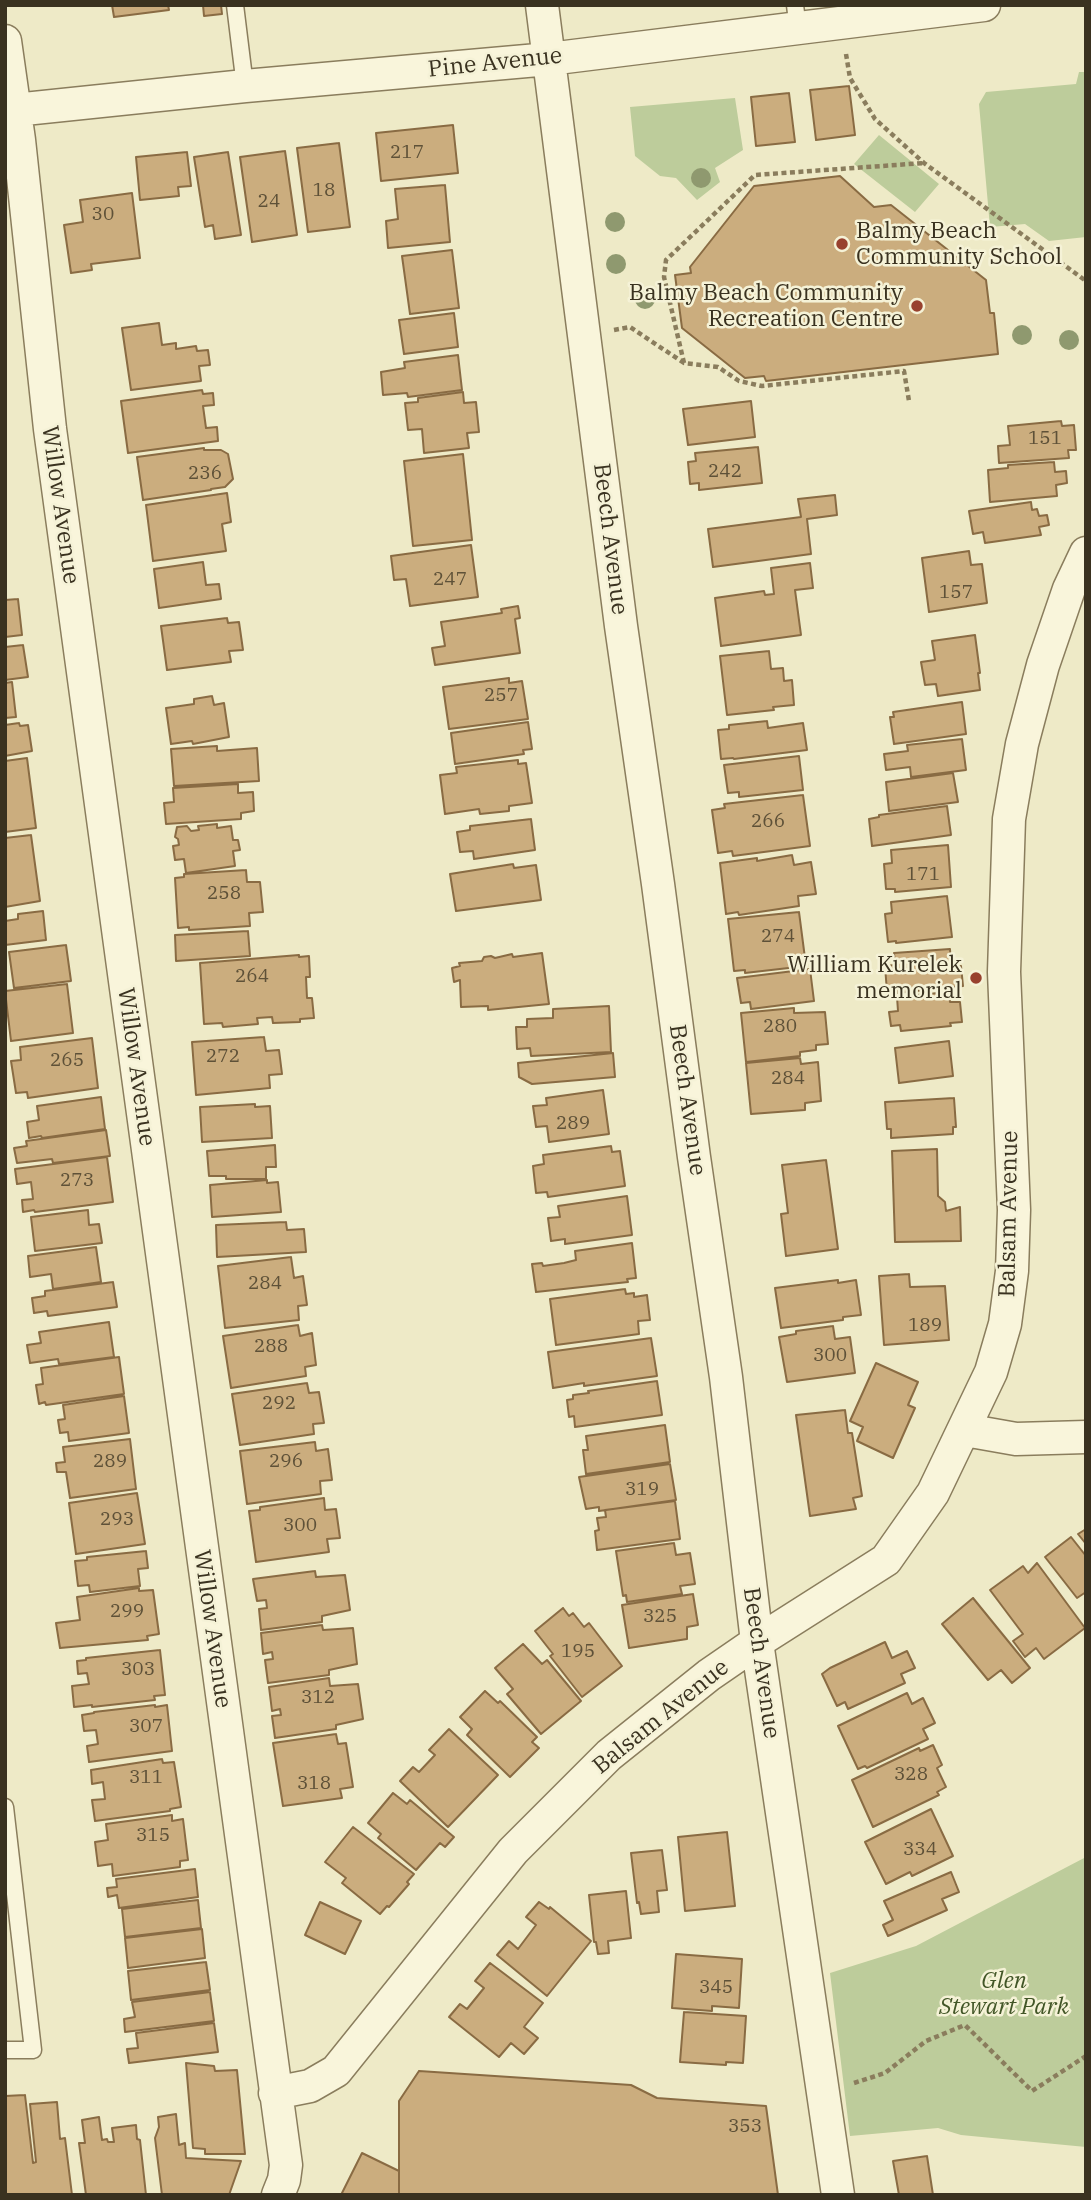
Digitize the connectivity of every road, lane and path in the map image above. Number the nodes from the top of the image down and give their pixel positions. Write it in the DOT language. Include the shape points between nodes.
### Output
graph roads {
  1 [pos="235,5"];
  2 [pos="542,5"];
  3 [pos="984,5"];
  4 [pos="797,17"];
  5 [pos="5,41"];
  6 [pos="845,45"];
  7 [pos="549,59"];
  8 [pos="245,86"];
  9 [pos="10,111"];
  10 [pos="924,163"];
  11 [pos="1086,281"];
  12 [pos="606,332"];
  13 [pos="684,363"];
  14 [pos="909,401"];
  15 [pos="1086,553"];
  16 [pos="965,1430"];
  17 [pos="1086,1437"];
  18 [pos="757,1642"];
  19 [pos="5,1807"];
  20 [pos="5,2050"];
  21 [pos="1086,2056"];
  22 [pos="824,2092"];
  23 [pos="275,2093"];
  24 [pos="278,2195"];
  25 [pos="838,2195"];
  1 -- 8 [label="lane"];
  2 -- 7 [label="street, Beech Avenue"];
  3 -- 4 [label="street, Pine Avenue"];
  4 -- 7 [label="street, Pine Avenue"];
  5 -- 9 [label="street, Willow Avenue"];
  6 -- 10 [label="path" via="850,78 875,119"];
  7 -- 8 [label="street, Pine Avenue"];
  7 -- 18 [label="street, Beech Avenue" via="621,626 726,1377"];
  8 -- 9 [label="street, Pine Avenue"];
  9 -- 23 [label="street, Willow Avenue"];
  10 -- 11 [label="path"];
  10 -- 13 [label="path" via="755,175 666,260 664,276"];
  12 -- 13 [label="path" via="630,327"];
  13 -- 14 [label="path" via="718,367 738,381 762,386 904,372"];
  15 -- 16 [label="street, Balsam Avenue" via="1043,664 1009,819 1004,972 1013,1271 991,1372"];
  16 -- 17 [label="street" via="1016,1439"];
  16 -- 18 [label="street, Balsam Avenue" via="933,1493 886,1560"];
  18 -- 22 [label="street, Beech Avenue"];
  18 -- 23 [label="street, Balsam Avenue" via="609,1755 513,1851 336,2071 310,2086"];
  19 -- 20 [label="lane" via="33,2050"];
  21 -- 22 [label="path" via="1032,2091 965,2025 926,2041 885,2073"];
  22 -- 25 [label="street, Beech Avenue"];
  23 -- 24 [label="street" via="286,2165"];
}
